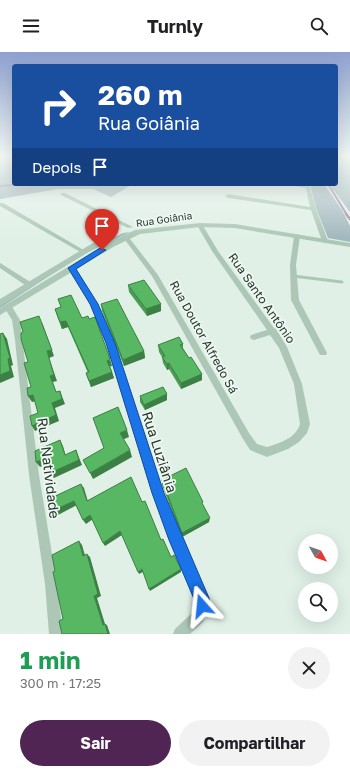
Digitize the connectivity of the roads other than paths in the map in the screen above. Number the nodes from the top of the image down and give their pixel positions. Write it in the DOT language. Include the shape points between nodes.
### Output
graph roads {
  1 [pos="307,186"];
  2 [pos="63,194"];
  3 [pos="228,196"];
  4 [pos="0,204"];
  5 [pos="313,209"];
  6 [pos="200,225"];
  7 [pos="130,228"];
  8 [pos="138,232"];
  9 [pos="125,236"];
  10 [pos="297,236"];
  11 [pos="325,241"];
  12 [pos="350,245"];
  13 [pos="84,252"];
  14 [pos="0,265"];
  15 [pos="72,268"];
  16 [pos="293,276"];
  17 [pos="342,282"];
  18 [pos="30,286"];
  19 [pos="3,308"];
  20 [pos="273,331"];
  21 [pos="254,336"];
  22 [pos="324,353"];
  23 [pos="258,450"];
  24 [pos="56,634"];
  25 [pos="180,634"];
  1 -- 5 [label="street"];
  2 -- 7 [label="street"];
  3 -- 5 [label="street"];
  4 -- 13 [label="street"];
  5 -- 11 [label="street"];
  6 -- 8 [label="street, Rua Goiânia"];
  6 -- 10 [label="street, Rua Goiânia" via="236,226"];
  6 -- 20 [label="street, Rua Santo Antônio"];
  7 -- 8 [label="street"];
  7 -- 13 [label="street"];
  8 -- 9 [label="street, Rua Goiânia"];
  9 -- 15 [label="street, Rua Goiânia"];
  9 -- 23 [label="street, Rua Doutor Alfredo Sá" via="155,275 246,436"];
  10 -- 11 [label="street, Rua Goiânia"];
  10 -- 16 [label="street"];
  11 -- 12 [label="street, Rua Goiânia"];
  13 -- 18 [label="street"];
  14 -- 18 [label="street"];
  15 -- 19 [label="street, Rua Goiânia"];
  15 -- 25 [label="street, Rua Luziânia" via="94,304 110,343 160,499 201,598 202,611"];
  16 -- 17 [label="lane"];
  16 -- 22 [label="street" via="295,300"];
  18 -- 19 [label="street"];
  19 -- 24 [label="street, Rua Natividade" via="16,320 20,340 34,475"];
  20 -- 21 [label="street"];
  20 -- 23 [label="street, Rua Santo Antônio" via="290,362 298,384 305,427 298,437 290,442 267,452"];
}
